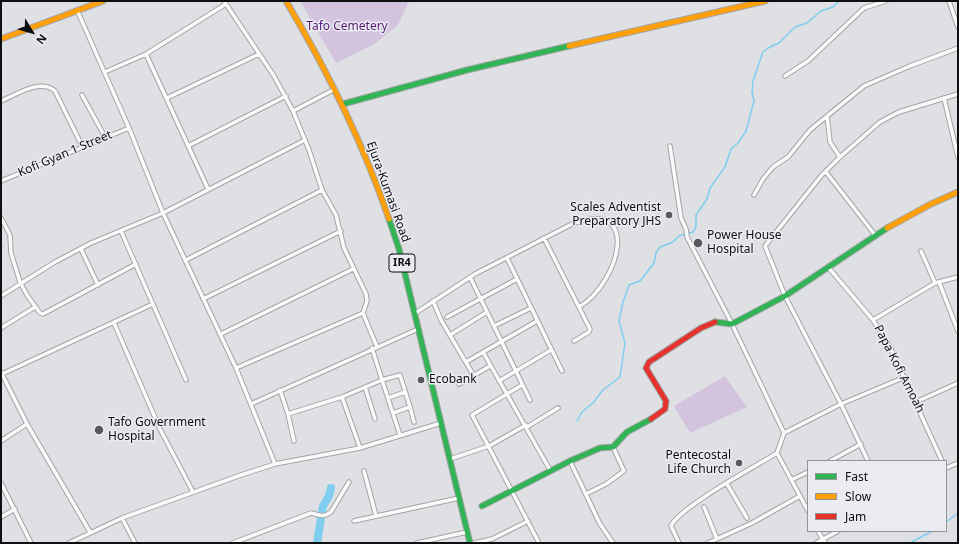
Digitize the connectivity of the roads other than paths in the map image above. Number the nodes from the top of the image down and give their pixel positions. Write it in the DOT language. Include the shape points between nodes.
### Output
graph roads {
  1 [pos="103,1"];
  2 [pos="286,1"];
  3 [pos="765,1"];
  4 [pos="886,1"];
  5 [pos="949,1"];
  6 [pos="225,3"];
  7 [pos="76,10"];
  8 [pos="958,27"];
  9 [pos="1,39"];
  10 [pos="958,48"];
  11 [pos="146,54"];
  12 [pos="259,54"];
  13 [pos="105,72"];
  14 [pos="785,76"];
  15 [pos="335,89"];
  16 [pos="958,94"];
  17 [pos="82,95"];
  18 [pos="286,96"];
  19 [pos="167,98"];
  20 [pos="944,98"];
  21 [pos="1,101"];
  22 [pos="343,104"];
  23 [pos="293,111"];
  24 [pos="827,116"];
  25 [pos="129,128"];
  26 [pos="105,137"];
  27 [pos="305,140"];
  28 [pos="82,146"];
  29 [pos="188,146"];
  30 [pos="670,146"];
  31 [pos="840,157"];
  32 [pos="958,158"];
  33 [pos="826,172"];
  34 [pos="1,181"];
  35 [pos="208,189"];
  36 [pos="322,190"];
  37 [pos="958,192"];
  38 [pos="754,195"];
  39 [pos="163,213"];
  40 [pos="1,218"];
  41 [pos="121,231"];
  42 [pos="341,231"];
  43 [pos="875,235"];
  44 [pos="544,238"];
  45 [pos="80,249"];
  46 [pos="921,251"];
  47 [pos="506,258"];
  48 [pos="186,260"];
  49 [pos="136,264"];
  50 [pos="828,267"];
  51 [pos="353,269"];
  52 [pos="470,277"];
  53 [pos="958,277"];
  54 [pos="517,279"];
  55 [pos="20,282"];
  56 [pos="937,283"];
  57 [pos="98,285"];
  58 [pos="1,296"];
  59 [pos="785,296"];
  60 [pos="203,299"];
  61 [pos="481,299"];
  62 [pos="433,301"];
  63 [pos="153,304"];
  64 [pos="35,307"];
  65 [pos="579,307"];
  66 [pos="531,308"];
  67 [pos="487,312"];
  68 [pos="363,313"];
  69 [pos="414,314"];
  70 [pos="447,317"];
  71 [pos="873,320"];
  72 [pos="537,321"];
  73 [pos="114,322"];
  74 [pos="732,324"];
  75 [pos="494,326"];
  76 [pos="1,328"];
  77 [pos="418,330"];
  78 [pos="958,331"];
  79 [pos="221,334"];
  80 [pos="450,335"];
  81 [pos="574,341"];
  82 [pos="502,342"];
  83 [pos="377,347"];
  84 [pos="372,348"];
  85 [pos="551,350"];
  86 [pos="483,352"];
  87 [pos="466,362"];
  88 [pos="490,366"];
  89 [pos="236,368"];
  90 [pos="516,371"];
  91 [pos="562,371"];
  92 [pos="2,373"];
  93 [pos="474,376"];
  94 [pos="905,377"];
  95 [pos="186,380"];
  96 [pos="382,380"];
  97 [pos="3,381"];
  98 [pos="499,381"];
  99 [pos="459,384"];
  100 [pos="958,384"];
  101 [pos="522,385"];
  102 [pos="365,387"];
  103 [pos="280,390"];
  104 [pos="405,392"];
  105 [pos="507,393"];
  106 [pos="342,397"];
  107 [pos="388,398"];
  108 [pos="530,400"];
  109 [pos="916,402"];
  110 [pos="251,404"];
  111 [pos="841,404"];
  112 [pos="410,407"];
  113 [pos="558,408"];
  114 [pos="393,413"];
  115 [pos="288,414"];
  116 [pos="375,419"];
  117 [pos="414,422"];
  118 [pos="441,423"];
  119 [pos="27,424"];
  120 [pos="526,426"];
  121 [pos="784,432"];
  122 [pos="400,435"];
  123 [pos="1,441"];
  124 [pos="294,441"];
  125 [pos="861,444"];
  126 [pos="489,446"];
  127 [pos="613,447"];
  128 [pos="360,448"];
  129 [pos="777,453"];
  130 [pos="450,460"];
  131 [pos="832,460"];
  132 [pos="868,460"];
  133 [pos="942,460"];
  134 [pos="570,461"];
  135 [pos="958,463"];
  136 [pos="275,464"];
  137 [pos="947,468"];
  138 [pos="550,470"];
  139 [pos="364,471"];
  140 [pos="807,472"];
  141 [pos="792,480"];
  142 [pos="349,482"];
  143 [pos="1,483"];
  144 [pos="727,484"];
  145 [pos="512,490"];
  146 [pos="193,492"];
  147 [pos="586,494"];
  148 [pos="800,496"];
  149 [pos="459,498"];
  150 [pos="482,506"];
  151 [pos="704,507"];
  152 [pos="15,509"];
  153 [pos="807,509"];
  154 [pos="376,516"];
  155 [pos="1,517"];
  156 [pos="122,518"];
  157 [pos="747,518"];
  158 [pos="354,521"];
  159 [pos="528,521"];
  160 [pos="90,532"];
  161 [pos="467,532"];
  162 [pos="819,532"];
  163 [pos="837,532"];
  164 [pos="717,539"];
  165 [pos="824,541"];
  166 [pos="31,543"];
  167 [pos="69,543"];
  168 [pos="135,543"];
  169 [pos="233,543"];
  170 [pos="417,543"];
  171 [pos="470,543"];
  172 [pos="474,543"];
  173 [pos="539,543"];
  174 [pos="613,543"];
  175 [pos="679,543"];
  176 [pos="708,543"];
  177 [pos="816,543"];
  1 -- 7 [label="street"];
  2 -- 15 [label="street, Ejura-Kumasi Road / IR4"];
  3 -- 22 [label="street" via="460,71"];
  4 -- 14 [label="street" via="864,8 808,61"];
  5 -- 8 [label="street"];
  6 -- 11 [label="street"];
  6 -- 12 [label="street"];
  7 -- 9 [label="street"];
  7 -- 13 [label="street"];
  10 -- 24 [label="street" via="870,82"];
  11 -- 13 [label="street"];
  11 -- 19 [label="street"];
  12 -- 18 [label="street"];
  12 -- 19 [label="street"];
  13 -- 25 [label="street"];
  15 -- 22 [label="street, Ejura-Kumasi Road / IR4"];
  15 -- 23 [label="street"];
  16 -- 20 [label="street"];
  17 -- 26 [label="street"];
  18 -- 23 [label="street"];
  18 -- 29 [label="street"];
  19 -- 29 [label="street"];
  20 -- 31 [label="street" via="899,112 880,122"];
  20 -- 32 [label="street"];
  21 -- 28 [label="street" via="41,85 50,87 55,91"];
  22 -- 69 [label="street, Ejura-Kumasi Road / IR4" via="390,223"];
  23 -- 27 [label="street"];
  24 -- 31 [label="street" via="830,142"];
  24 -- 38 [label="street" via="810,130 785,159 773,167"];
  25 -- 26 [label="street, Kofi Gyan 1 Street"];
  25 -- 39 [label="street"];
  26 -- 28 [label="street, Kofi Gyan 1 Street"];
  27 -- 35 [label="street"];
  27 -- 36 [label="street"];
  28 -- 34 [label="street, Kofi Gyan 1 Street"];
  29 -- 35 [label="street"];
  30 -- 74 [label="street" via="681,218 687,237"];
  31 -- 33 [label="street"];
  33 -- 43 [label="street"];
  33 -- 59 [label="street" via="764,246"];
  35 -- 39 [label="street"];
  36 -- 42 [label="street" via="336,214"];
  36 -- 48 [label="street"];
  37 -- 43 [label="street"];
  39 -- 41 [label="street"];
  39 -- 48 [label="street"];
  40 -- 55 [label="street" via="10,235"];
  41 -- 45 [label="street"];
  41 -- 49 [label="street"];
  42 -- 51 [label="street" via="344,248"];
  42 -- 60 [label="street"];
  43 -- 50 [label="street"];
  44 -- 47 [label="street"];
  44 -- 65 [label="street"];
  44 -- 65 [label="street" via="585,219 596,218 611,224 618,247 612,267 604,283 590,300"];
  45 -- 55 [label="street"];
  45 -- 57 [label="street"];
  46 -- 56 [label="street"];
  47 -- 52 [label="street"];
  47 -- 54 [label="street"];
  48 -- 60 [label="street"];
  49 -- 57 [label="street"];
  49 -- 63 [label="street"];
  50 -- 59 [label="street"];
  50 -- 71 [label="street, Papa Kofi Amoah"];
  51 -- 68 [label="street" via="366,294 367,301"];
  51 -- 79 [label="street"];
  52 -- 61 [label="street"];
  52 -- 62 [label="street"];
  53 -- 56 [label="street"];
  54 -- 61 [label="street"];
  54 -- 66 [label="street"];
  55 -- 58 [label="street"];
  55 -- 64 [label="street"];
  56 -- 71 [label="street"];
  56 -- 78 [label="street"];
  57 -- 64 [label="street" via="43,314"];
  59 -- 74 [label="street"];
  59 -- 111 [label="street"];
  60 -- 79 [label="street"];
  61 -- 67 [label="street"];
  61 -- 70 [label="street"];
  62 -- 69 [label="street"];
  62 -- 80 [label="street"];
  63 -- 73 [label="street"];
  63 -- 95 [label="street"];
  64 -- 76 [label="street"];
  65 -- 81 [label="street" via="590,329"];
  66 -- 72 [label="street"];
  66 -- 75 [label="street"];
  67 -- 75 [label="street"];
  67 -- 80 [label="street"];
  68 -- 83 [label="street"];
  68 -- 89 [label="street"];
  69 -- 77 [label="street, Ejura-Kumasi Road / IR4"];
  71 -- 94 [label="street, Papa Kofi Amoah"];
  72 -- 82 [label="street"];
  72 -- 85 [label="street"];
  73 -- 92 [label="street"];
  73 -- 146 [label="street" via="160,429"];
  74 -- 121 [label="street"];
  74 -- 127 [label="street" via="714,322 648,362 646,368 666,401 664,409 627,432"];
  75 -- 82 [label="street"];
  77 -- 83 [label="street"];
  77 -- 118 [label="street, Ejura-Kumasi Road / IR4"];
  79 -- 89 [label="street"];
  80 -- 87 [label="street"];
  82 -- 86 [label="street"];
  82 -- 90 [label="street"];
  83 -- 84 [label="street"];
  84 -- 96 [label="street"];
  84 -- 103 [label="street"];
  85 -- 90 [label="street"];
  85 -- 91 [label="street"];
  86 -- 87 [label="street"];
  86 -- 88 [label="street"];
  87 -- 93 [label="street"];
  88 -- 93 [label="street"];
  88 -- 98 [label="street"];
  89 -- 110 [label="street"];
  90 -- 98 [label="street"];
  90 -- 101 [label="street"];
  92 -- 97 [label="street"];
  93 -- 99 [label="street"];
  94 -- 109 [label="street, Papa Kofi Amoah"];
  94 -- 111 [label="street"];
  96 -- 102 [label="street"];
  96 -- 104 [label="street" via="400,375"];
  96 -- 107 [label="street"];
  97 -- 119 [label="street"];
  98 -- 105 [label="street"];
  100 -- 109 [label="street"];
  101 -- 105 [label="street"];
  101 -- 108 [label="street"];
  102 -- 106 [label="street"];
  102 -- 116 [label="street"];
  103 -- 110 [label="street"];
  103 -- 115 [label="street"];
  104 -- 107 [label="street"];
  104 -- 112 [label="street"];
  105 -- 120 [label="street"];
  105 -- 126 [label="street" via="472,415"];
  106 -- 115 [label="street"];
  106 -- 128 [label="street"];
  107 -- 114 [label="street"];
  109 -- 133 [label="street, Papa Kofi Amoah"];
  110 -- 136 [label="street"];
  111 -- 121 [label="street"];
  111 -- 125 [label="street"];
  112 -- 114 [label="street"];
  112 -- 117 [label="street"];
  113 -- 120 [label="street"];
  114 -- 122 [label="street"];
  115 -- 124 [label="street"];
  118 -- 122 [label="street"];
  118 -- 130 [label="street, Ejura-Kumasi Road / IR4"];
  119 -- 123 [label="street"];
  119 -- 160 [label="street"];
  120 -- 126 [label="street"];
  120 -- 138 [label="street"];
  121 -- 129 [label="street"];
  122 -- 128 [label="street"];
  125 -- 131 [label="street"];
  125 -- 132 [label="street"];
  126 -- 130 [label="street"];
  126 -- 145 [label="street"];
  127 -- 134 [label="street" via="600,448"];
  127 -- 147 [label="street" via="624,471"];
  128 -- 136 [label="street"];
  129 -- 141 [label="street"];
  129 -- 144 [label="street"];
  130 -- 149 [label="street, Ejura-Kumasi Road / IR4"];
  134 -- 138 [label="street"];
  134 -- 147 [label="street"];
  135 -- 137 [label="street"];
  136 -- 146 [label="street"];
  138 -- 145 [label="street"];
  139 -- 154 [label="street"];
  140 -- 141 [label="street"];
  141 -- 148 [label="street"];
  142 -- 169 [label="street" via="331,512 322,517 311,514"];
  143 -- 152 [label="street"];
  144 -- 157 [label="street"];
  144 -- 175 [label="street" via="692,506 672,523"];
  145 -- 150 [label="street"];
  145 -- 159 [label="street"];
  146 -- 156 [label="street"];
  147 -- 174 [label="street" via="600,524"];
  148 -- 153 [label="street"];
  148 -- 164 [label="street"];
  149 -- 154 [label="street"];
  149 -- 161 [label="street, Ejura-Kumasi Road / IR4"];
  151 -- 164 [label="street"];
  152 -- 155 [label="street"];
  152 -- 166 [label="street"];
  154 -- 158 [label="street"];
  156 -- 160 [label="street"];
  156 -- 168 [label="street"];
  159 -- 172 [label="street" via="492,539"];
  159 -- 173 [label="street"];
  160 -- 167 [label="street"];
  161 -- 170 [label="street"];
  161 -- 171 [label="street, Ejura-Kumasi Road / IR4"];
  162 -- 165 [label="street"];
  163 -- 165 [label="street"];
  164 -- 176 [label="street"];
  165 -- 177 [label="street"];
}
